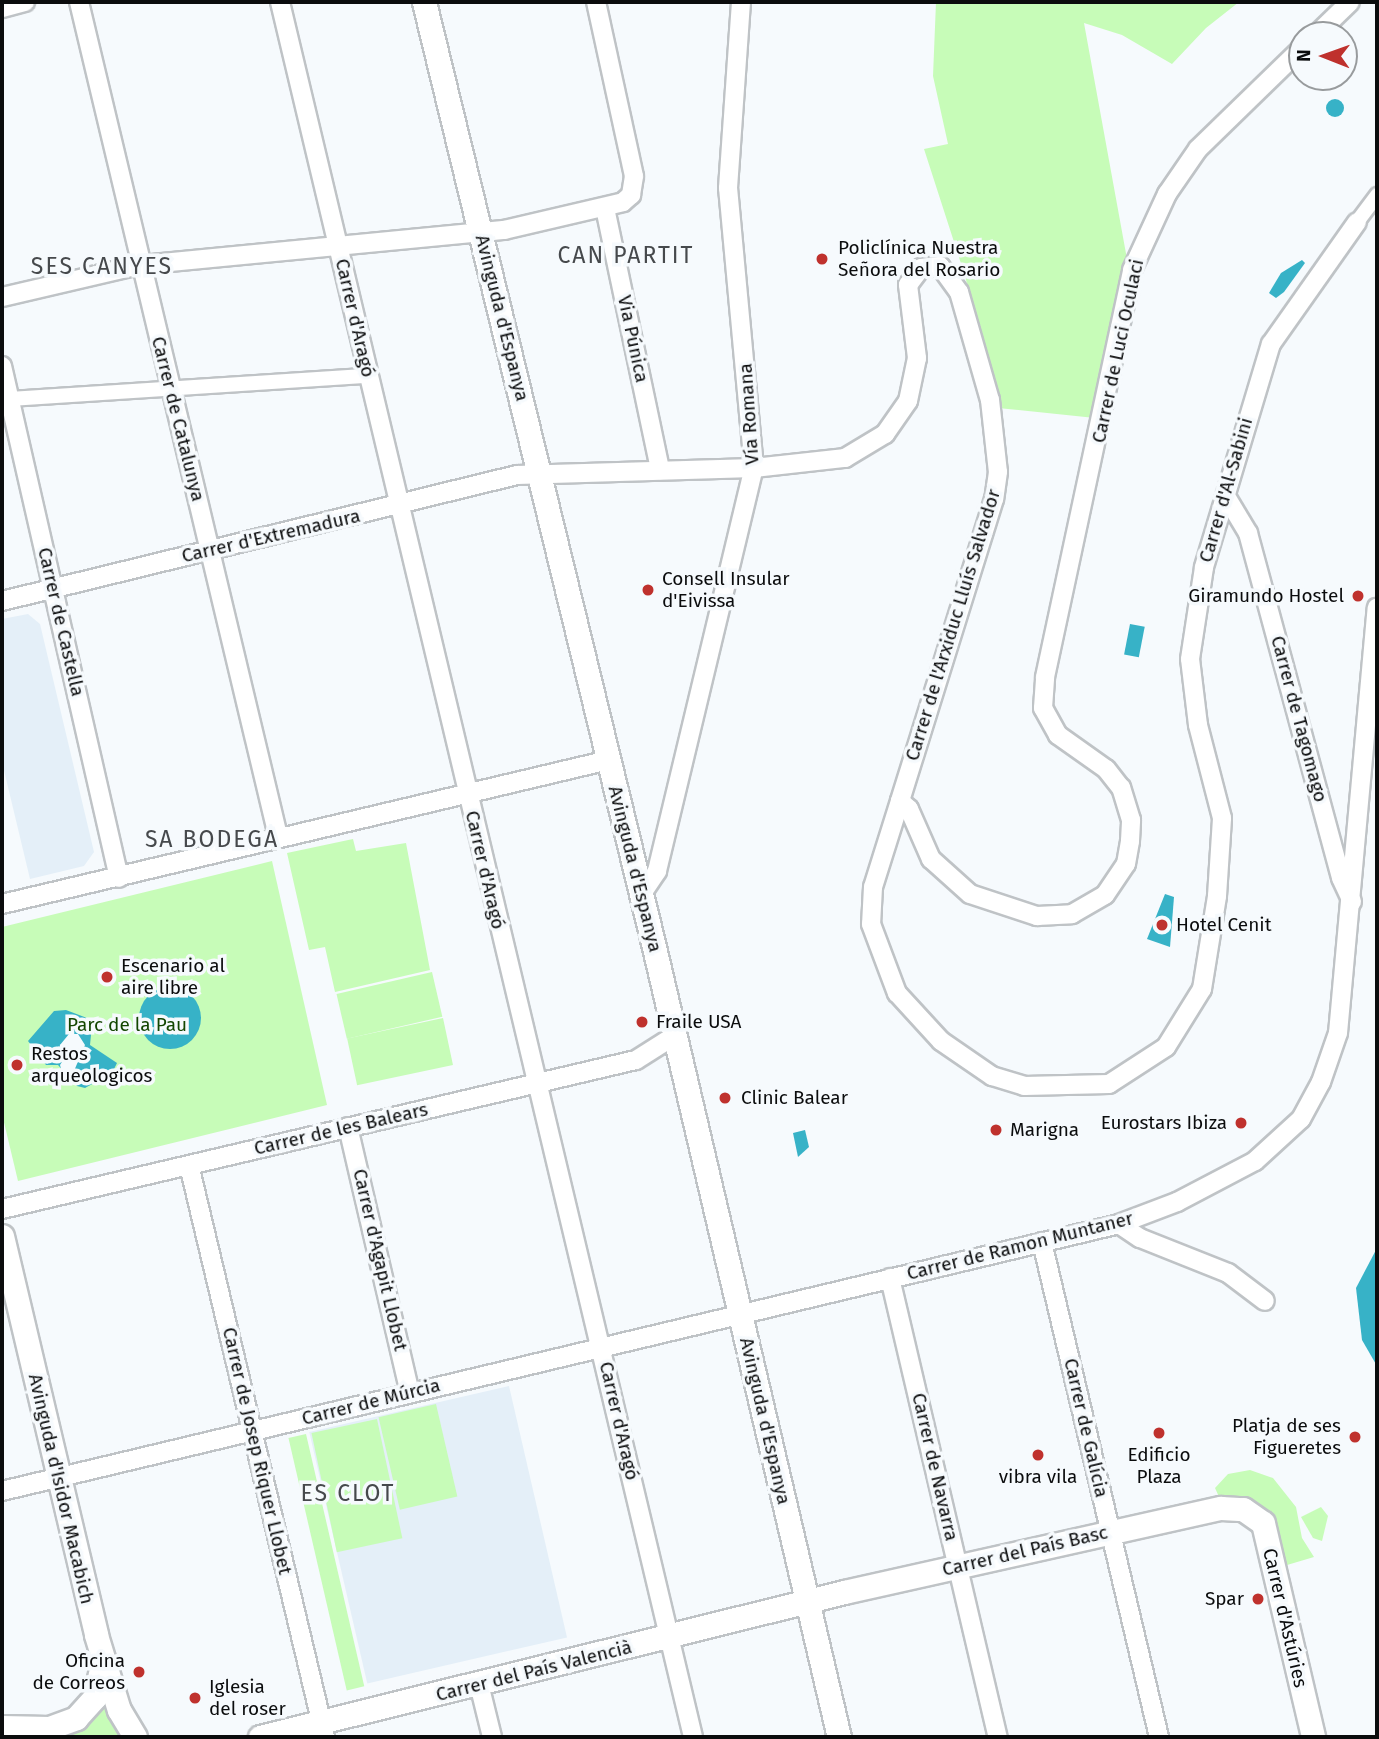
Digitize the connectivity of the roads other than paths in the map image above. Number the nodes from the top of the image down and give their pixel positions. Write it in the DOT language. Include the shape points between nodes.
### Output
graph roads {
  1 [pos="25,2"];
  2 [pos="79,2"];
  3 [pos="280,2"];
  4 [pos="424,2"];
  5 [pos="596,2"];
  6 [pos="741,2"];
  7 [pos="1350,2"];
  8 [pos="2,8"];
  9 [pos="1330,21"];
  10 [pos="1288,62"];
  11 [pos="1377,195"];
  12 [pos="605,208"];
  13 [pos="1357,222"];
  14 [pos="481,232"];
  15 [pos="338,245"];
  16 [pos="140,265"];
  17 [pos="2,297"];
  18 [pos="2,366"];
  19 [pos="368,376"];
  20 [pos="171,390"];
  21 [pos="9,399"];
  22 [pos="754,468"];
  23 [pos="660,470"];
  24 [pos="540,473"];
  25 [pos="1227,498"];
  26 [pos="401,505"];
  27 [pos="210,550"];
  28 [pos="53,587"];
  29 [pos="2,601"];
  30 [pos="1377,608"];
  31 [pos="609,760"];
  32 [pos="467,793"];
  33 [pos="900,801"];
  34 [pos="278,836"];
  35 [pos="119,878"];
  36 [pos="641,895"];
  37 [pos="1352,902"];
  38 [pos="2,904"];
  39 [pos="674,1037"];
  40 [pos="536,1083"];
  41 [pos="348,1127"];
  42 [pos="189,1165"];
  43 [pos="2,1209"];
  44 [pos="1118,1224"];
  45 [pos="2,1236"];
  46 [pos="1042,1242"];
  47 [pos="890,1278"];
  48 [pos="1265,1301"];
  49 [pos="739,1314"];
  50 [pos="601,1347"];
  51 [pos="410,1393"];
  52 [pos="252,1431"];
  53 [pos="58,1478"];
  54 [pos="2,1491"];
  55 [pos="1244,1509"];
  56 [pos="1110,1532"];
  57 [pos="957,1566"];
  58 [pos="808,1601"];
  59 [pos="670,1637"];
  60 [pos="102,1659"];
  61 [pos="479,1684"];
  62 [pos="2,1728"];
  63 [pos="323,1730"];
  64 [pos="22,1737"];
  65 [pos="135,1737"];
  66 [pos="260,1737"];
  67 [pos="492,1737"];
  68 [pos="693,1737"];
  69 [pos="839,1737"];
  70 [pos="998,1737"];
  71 [pos="1159,1737"];
  72 [pos="1313,1737"];
  1 -- 8 [label="street"];
  2 -- 16 [label="street, Carrer de Catalunya"];
  3 -- 15 [label="street, Carrer d'Aragó"];
  4 -- 14 [label="street, Avinguda d'Espanya"];
  5 -- 12 [label="street" via="634,176 631,195"];
  6 -- 22 [label="street, Vía Romana" via="728,188"];
  7 -- 9 [label="street"];
  10 -- 33 [label="street, Carrer de Luci Oculaci" via="1198,149 1147,230 1132,270 1045,677 1043,708 1058,735 1106,769 1128,806 1126,864 1105,895 1088,906 1056,918 1021,913 970,894 932,859 909,810"];
  11 -- 13 [label="street, Carrer d'Al-Sabini"];
  12 -- 14 [label="street"];
  12 -- 23 [label="street, Via Púnica"];
  13 -- 25 [label="street, Carrer d'Al-Sabini" via="1271,344 1255,386"];
  14 -- 15 [label="street"];
  14 -- 24 [label="street, Avinguda d'Espanya"];
  15 -- 16 [label="street"];
  15 -- 19 [label="street, Carrer d'Aragó"];
  16 -- 17 [label="street"];
  16 -- 20 [label="street, Carrer de Catalunya"];
  18 -- 21 [label="street, Carrer de Castella"];
  19 -- 20 [label="street"];
  19 -- 26 [label="street, Carrer d'Aragó"];
  20 -- 21 [label="street"];
  20 -- 27 [label="street, Carrer de Catalunya"];
  21 -- 28 [label="street, Carrer de Castella"];
  22 -- 23 [label="street, Carrer de l'Arxiduc Lluís Salvador"];
  22 -- 33 [label="street, Carrer de l'Arxiduc Lluís Salvador" via="845,457 885,434 908,401 914,381 917,358 908,285 921,268 940,266 949,273 959,292 990,400 997,481"];
  22 -- 36 [label="street, Vía Romana" via="657,871"];
  23 -- 24 [label="street, Carrer de l'Arxiduc Lluís Salvador"];
  24 -- 26 [label="street, Carrer d'Extremadura"];
  24 -- 31 [label="street, Avinguda d'Espanya"];
  25 -- 33 [label="street, Carrer d'Al-Sabini" via="1204,568 1190,659 1198,725 1222,818 1217,896 1202,989 1166,1047 1109,1084 1024,1086 992,1076 941,1041 897,993 871,923 873,887"];
  25 -- 37 [label="street, Carrer de Tagomago" via="1248,533 1341,878"];
  26 -- 27 [label="street, Carrer d'Extremadura"];
  26 -- 32 [label="street, Carrer d'Aragó"];
  27 -- 28 [label="street, Carrer d'Extremadura"];
  27 -- 34 [label="street, Carrer de Catalunya"];
  28 -- 29 [label="street, Carrer d'Extremadura"];
  28 -- 35 [label="street, Carrer de Castella"];
  30 -- 37 [label="street, Carrer de Ramon Muntaner"];
  31 -- 32 [label="street"];
  31 -- 36 [label="street, Avinguda d'Espanya"];
  32 -- 34 [label="street"];
  32 -- 40 [label="street, Carrer d'Aragó"];
  34 -- 35 [label="street"];
  35 -- 38 [label="street"];
  36 -- 39 [label="street, Avinguda d'Espanya"];
  37 -- 44 [label="street, Carrer de Ramon Muntaner" via="1338,1033 1321,1082 1301,1119 1238,1171"];
  39 -- 40 [label="street, Carrer de les Balears" via="636,1060"];
  39 -- 49 [label="street, Avinguda d'Espanya"];
  40 -- 41 [label="street, Carrer de les Balears"];
  40 -- 50 [label="street, Carrer d'Aragó"];
  41 -- 42 [label="street, Carrer de les Balears"];
  41 -- 51 [label="street, Carrer d'Agapit Llobet"];
  42 -- 43 [label="street, Carrer de les Balears"];
  42 -- 52 [label="street, Carrer de Josep Riquer Llobet"];
  44 -- 46 [label="street, Carrer de Ramon Muntaner"];
  44 -- 48 [label="street" via="1140,1238 1228,1273"];
  45 -- 53 [label="street, Avinguda d'Isidor Macabich"];
  46 -- 47 [label="street, Carrer de Ramon Muntaner"];
  46 -- 56 [label="street, Carrer de Galícia"];
  47 -- 49 [label="street, Carrer de Ramon Muntaner"];
  47 -- 57 [label="street, Carrer de Navarra"];
  49 -- 50 [label="street, Carrer de Múrcia"];
  49 -- 58 [label="street, Avinguda d'Espanya"];
  50 -- 51 [label="street, Carrer de Múrcia"];
  50 -- 59 [label="street, Carrer d'Aragó"];
  51 -- 52 [label="street, Carrer de Múrcia"];
  52 -- 53 [label="street, Carrer de Múrcia"];
  52 -- 63 [label="street, Carrer de Josep Riquer Llobet"];
  53 -- 54 [label="street, Carrer de Múrcia"];
  53 -- 60 [label="street, Avinguda d'Isidor Macabich"];
  55 -- 56 [label="street, Carrer del País Basc" via="1204,1509"];
  55 -- 72 [label="street, Carrer d'Astúries" via="1264,1523"];
  56 -- 57 [label="street, Carrer del País Basc"];
  56 -- 71 [label="street, Carrer de Galícia"];
  57 -- 58 [label="street, Carrer del País Basc"];
  57 -- 70 [label="street, Carrer de Navarra"];
  58 -- 59 [label="street, Carrer del País Valencià"];
  58 -- 69 [label="street, Avinguda d'Espanya"];
  59 -- 61 [label="street, Carrer del País Valencià"];
  59 -- 68 [label="street, Carrer d'Aragó"];
  60 -- 62 [label="street" via="95,1697 76,1718 49,1728"];
  60 -- 65 [label="street, Avinguda d'Isidor Macabich" via="118,1710"];
  61 -- 63 [label="street, Carrer del País Valencià"];
  61 -- 67 [label="street"];
  62 -- 64 [label="main road"];
  63 -- 66 [label="street, Carrer del País Valencià"];
}
